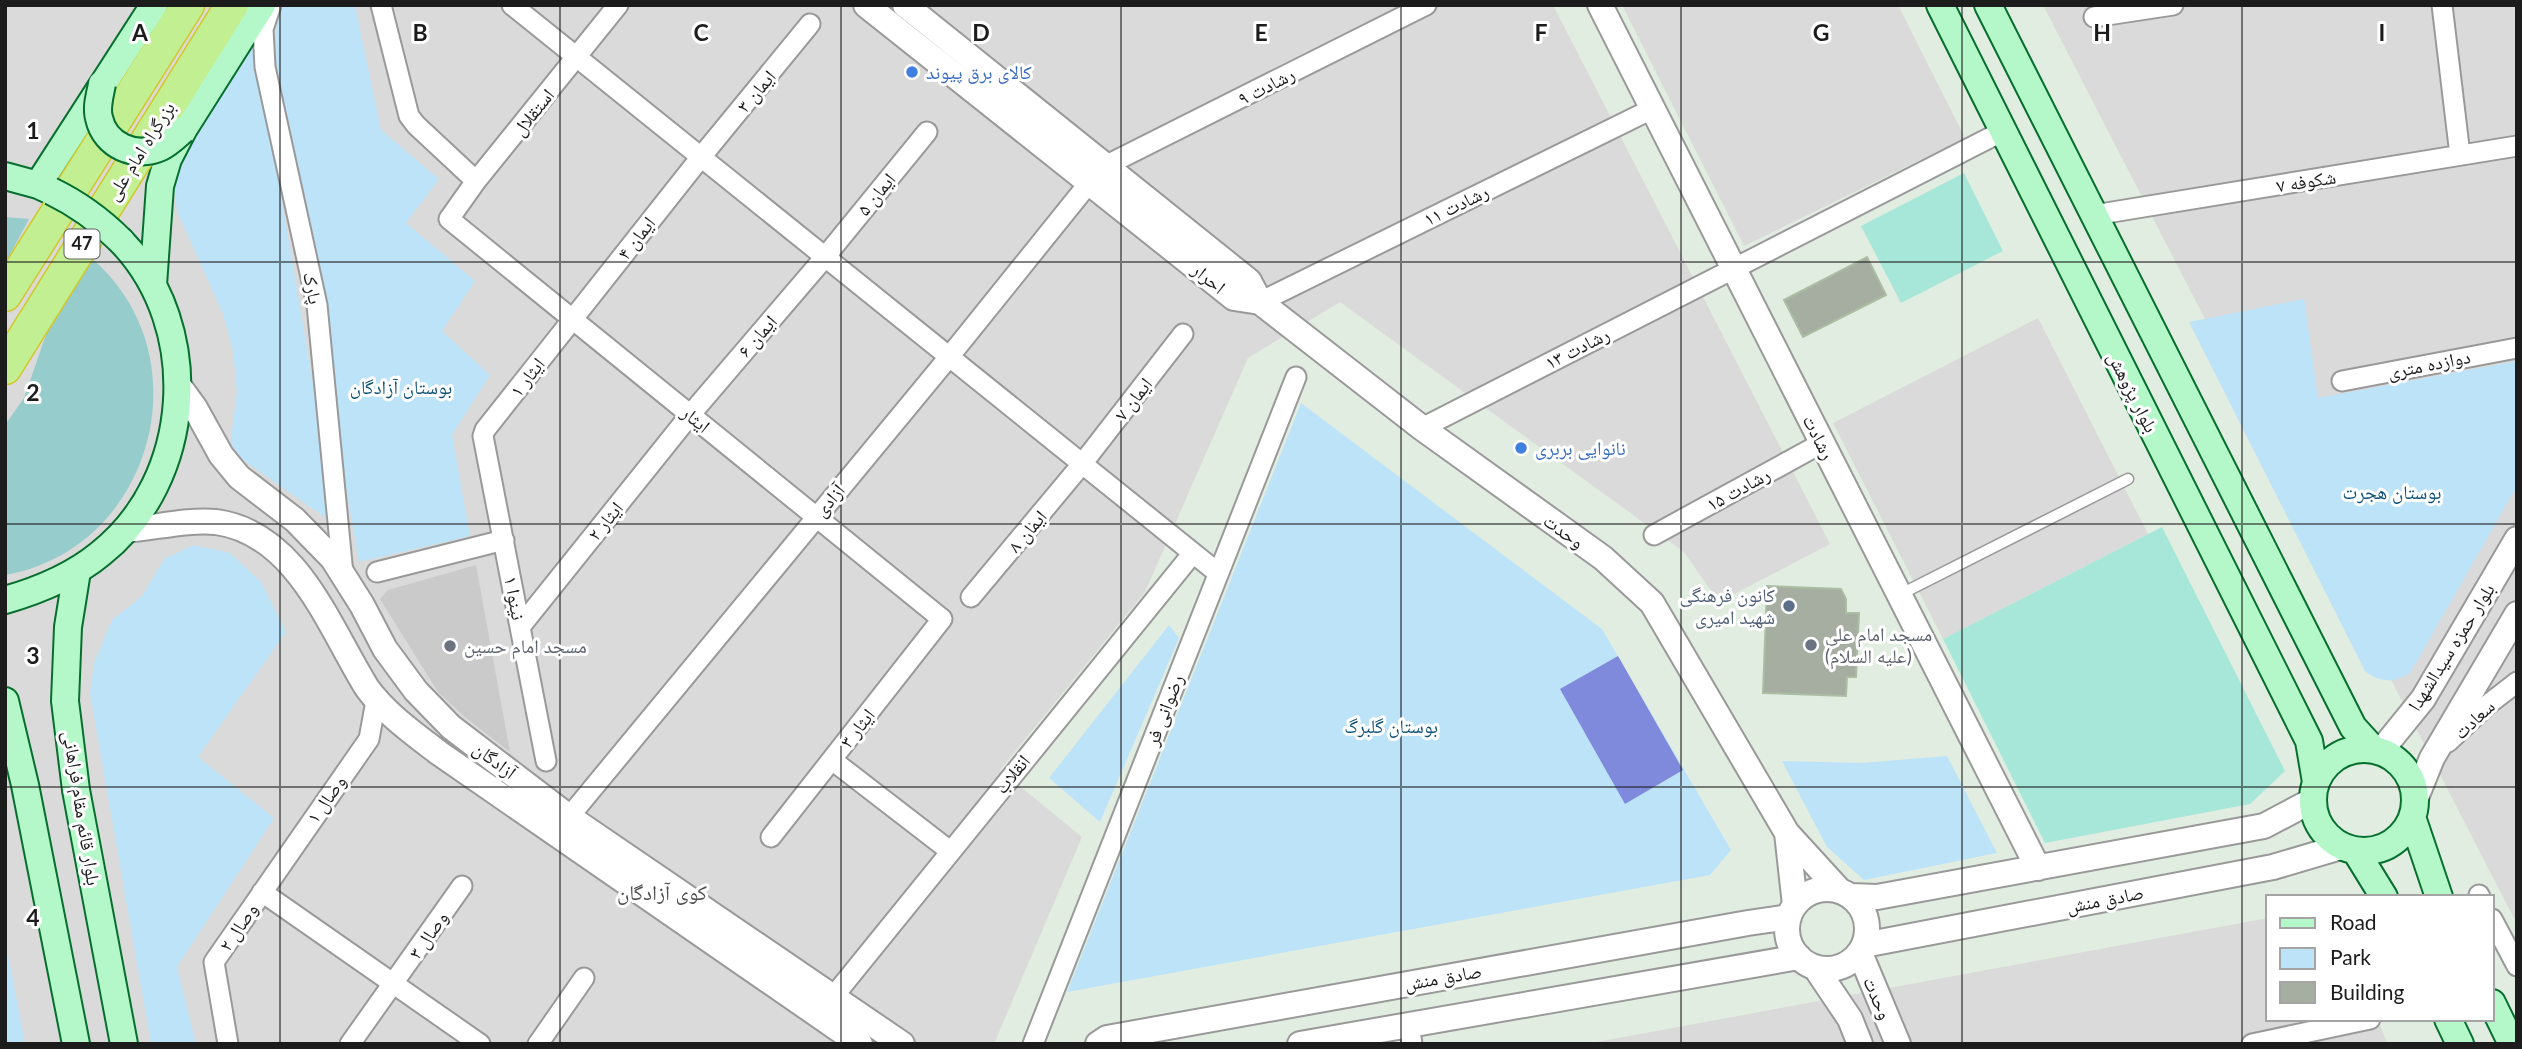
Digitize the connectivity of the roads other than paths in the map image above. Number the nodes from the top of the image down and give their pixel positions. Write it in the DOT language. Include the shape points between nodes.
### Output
graph roads {
  1 [pos="154,5"];
  2 [pos="188,5"];
  3 [pos="232,5"];
  4 [pos="262,5"];
  5 [pos="271,5"];
  6 [pos="381,5"];
  7 [pos="512,5"];
  8 [pos="618,5"];
  9 [pos="866,5"];
  10 [pos="1426,5"];
  11 [pos="1600,5"];
  12 [pos="1940,5"];
  13 [pos="1988,5"];
  14 [pos="2173,5"];
  15 [pos="2442,5"];
  16 [pos="916,15"];
  17 [pos="2094,18"];
  18 [pos="810,24"];
  19 [pos="577,57"];
  20 [pos="102,84"];
  21 [pos="1652,108"];
  22 [pos="183,130"];
  23 [pos="2003,131"];
  24 [pos="927,132"];
  25 [pos="2517,146"];
  26 [pos="2460,155"];
  27 [pos="701,157"];
  28 [pos="1097,174"];
  29 [pos="5,176"];
  30 [pos="476,181"];
  31 [pos="44,188"];
  32 [pos="2094,215"];
  33 [pos="449,219"];
  34 [pos="825,257"];
  35 [pos="1733,267"];
  36 [pos="153,285"];
  37 [pos="5,295"];
  38 [pos="1260,302"];
  39 [pos="572,319"];
  40 [pos="1183,334"];
  41 [pos="2517,348"];
  42 [pos="949,357"];
  43 [pos="5,368"];
  44 [pos="1296,377"];
  45 [pos="2342,381"];
  46 [pos="179,386"];
  47 [pos="690,415"];
  48 [pos="1422,428"];
  49 [pos="483,436"];
  50 [pos="1822,443"];
  51 [pos="1082,464"];
  52 [pos="2128,479"];
  53 [pos="815,517"];
  54 [pos="125,530"];
  55 [pos="1654,535"];
  56 [pos="2517,539"];
  57 [pos="504,540"];
  58 [pos="1193,553"];
  59 [pos="77,571"];
  60 [pos="377,572"];
  61 [pos="1218,573"];
  62 [pos="343,575"];
  63 [pos="1899,595"];
  64 [pos="971,597"];
  65 [pos="5,600"];
  66 [pos="2517,614"];
  67 [pos="942,619"];
  68 [pos="520,627"];
  69 [pos="2517,682"];
  70 [pos="5,701"];
  71 [pos="376,701"];
  72 [pos="2376,751"];
  73 [pos="2432,758"];
  74 [pos="832,760"];
  75 [pos="546,761"];
  76 [pos="5,764"];
  77 [pos="25,785"];
  78 [pos="2314,791"];
  79 [pos="2414,808"];
  80 [pos="569,817"];
  81 [pos="1787,833"];
  82 [pos="771,837"];
  83 [pos="2350,848"];
  84 [pos="950,851"];
  85 [pos="2038,868"];
  86 [pos="462,886"];
  87 [pos="262,892"];
  88 [pos="1846,894"];
  89 [pos="2383,895"];
  90 [pos="2438,895"];
  91 [pos="1792,911"];
  92 [pos="2494,923"];
  93 [pos="1862,949"];
  94 [pos="1807,962"];
  95 [pos="2517,966"];
  96 [pos="584,978"];
  97 [pos="394,984"];
  98 [pos="832,997"];
  99 [pos="2494,1007"];
  100 [pos="2361,1021"];
  101 [pos="2449,1021"];
  102 [pos="1411,1034"];
  103 [pos="76,1044"];
  104 [pos="124,1044"];
  105 [pos="228,1044"];
  106 [pos="350,1044"];
  107 [pos="480,1044"];
  108 [pos="538,1044"];
  109 [pos="860,1044"];
  110 [pos="902,1044"];
  111 [pos="1033,1044"];
  112 [pos="1098,1044"];
  113 [pos="1300,1044"];
  114 [pos="1860,1044"];
  115 [pos="1898,1044"];
  116 [pos="2252,1044"];
  117 [pos="2460,1044"];
  118 [pos="2512,1044"];
  1 -- 20 [label="main road"];
  2 -- 37 [label="highway, بزرگراه امام علی / 47"];
  3 -- 43 [label="highway, بزرگراه امام علی / 47"];
  4 -- 22 [label="main road"];
  5 -- 62 [label="street, پارک" via="264,29 265,67 317,305"];
  6 -- 30 [label="street" via="409,116"];
  7 -- 19 [label="street"];
  8 -- 19 [label="street, استقلال"];
  9 -- 16 [label="street, احرار"];
  10 -- 28 [label="street, رشادت ۹"];
  11 -- 21 [label="street, رشادت"];
  12 -- 23 [label="main road, بلوار پژوهش"];
  13 -- 32 [label="main road"];
  14 -- 17 [label="street"];
  15 -- 26 [label="street"];
  16 -- 28 [label="street, احرار"];
  18 -- 27 [label="street, ایمان ۳"];
  19 -- 27 [label="street"];
  19 -- 30 [label="street, استقلال"];
  20 -- 22 [label="main road, bridge" via="99,117 111,140 121,147 133,152 159,148"];
  20 -- 31 [label="main road"];
  21 -- 35 [label="street, رشادت"];
  21 -- 38 [label="street, رشادت ۱۱"];
  22 -- 36 [label="main road" via="160,186"];
  23 -- 35 [label="street, رشادت ۱۳"];
  23 -- 78 [label="main road, بلوار پژوهش" via="2309,741"];
  24 -- 34 [label="street, ایمان ۵"];
  25 -- 26 [label="street, شکوفه ۷"];
  26 -- 32 [label="street, شکوفه ۷"];
  27 -- 34 [label="street"];
  27 -- 39 [label="street, ایمان ۴"];
  28 -- 38 [label="street, احرار" via="1234,298"];
  28 -- 42 [label="street, آزادی"];
  29 -- 31 [label="main road, 47"];
  30 -- 33 [label="street, استقلال"];
  31 -- 36 [label="main road, 47, bridge" via="105,225 132,253"];
  32 -- 72 [label="main road" via="2353,727"];
  33 -- 39 [label="street, ایثار"];
  34 -- 42 [label="street"];
  34 -- 47 [label="street, ایمان ۶"];
  35 -- 48 [label="street, رشادت ۱۳"];
  35 -- 50 [label="street, رشادت"];
  36 -- 46 [label="main road, 47" via="172,334"];
  38 -- 48 [label="street, وحدت"];
  39 -- 47 [label="street, ایثار"];
  39 -- 49 [label="street, ایثار ۱"];
  40 -- 51 [label="street, ایمان ۷"];
  41 -- 45 [label="street, دوازده متری"];
  42 -- 51 [label="street"];
  42 -- 53 [label="street, آزادی"];
  44 -- 61 [label="street, رضوانی فر"];
  46 -- 54 [label="main road, 47" via="176,425 165,463 148,499"];
  46 -- 62 [label="street, آزادگان" via="239,477 304,529"];
  47 -- 53 [label="street, ایثار"];
  47 -- 68 [label="street, ایثار ۲"];
  48 -- 81 [label="street, وحدت" via="1603,558 1653,603"];
  49 -- 57 [label="street, نینوا ۱"];
  50 -- 55 [label="street, رشادت ۱۵"];
  50 -- 63 [label="street, رشادت"];
  51 -- 58 [label="street"];
  51 -- 64 [label="street, ایمان ۸"];
  52 -- 63 [label="lane"];
  53 -- 67 [label="street, ایثار"];
  53 -- 80 [label="street, آزادی"];
  54 -- 59 [label="main road, 47"];
  54 -- 71 [label="street, آزادگان" via="215,522 259,537 309,587"];
  56 -- 72 [label="street, بلوار حمزه سیدالشهدا" via="2423,699"];
  57 -- 60 [label="street"];
  57 -- 68 [label="street, نینوا ۱"];
  58 -- 61 [label="street"];
  58 -- 84 [label="street, انقلاب"];
  59 -- 65 [label="main road, 47" via="40,590"];
  59 -- 104 [label="main road, بلوار قائم مقام فراهانی" via="68,627 65,701 76,790"];
  61 -- 111 [label="street, رضوانی فر"];
  62 -- 80 [label="street, آزادگان" via="385,649 416,691 450,727"];
  63 -- 85 [label="street, رشادت"];
  66 -- 73 [label="street, بلوار حمزه سیدالشهدا"];
  67 -- 74 [label="street, ایثار ۳"];
  68 -- 75 [label="street, نینوا ۱"];
  69 -- 73 [label="street, سعادت"];
  70 -- 77 [label="main road"];
  71 -- 87 [label="street, وصال ۱" via="369,738"];
  71 -- 109 [label="street, آزادگان" via="439,754"];
  72 -- 78 [label="main road" via="2338,755 2325,767"];
  72 -- 79 [label="main road" via="2390,755 2403,767 2412,782"];
  73 -- 79 [label="street, بلوار حمزه سیدالشهدا"];
  74 -- 82 [label="street, ایثار ۳"];
  74 -- 84 [label="street"];
  76 -- 77 [label="main road"];
  77 -- 103 [label="main road"];
  78 -- 83 [label="main road" via="2316,817 2325,833"];
  78 -- 85 [label="street" via="2264,826"];
  79 -- 83 [label="main road" via="2403,833 2390,844 2373,850"];
  79 -- 90 [label="main road"];
  80 -- 98 [label="street, آزادگان"];
  81 -- 88 [label="street, وحدت"];
  81 -- 91 [label="street, وحدت"];
  83 -- 89 [label="main road"];
  83 -- 93 [label="street, صادق منش"];
  84 -- 98 [label="street, انقلاب"];
  85 -- 88 [label="street" via="1877,897"];
  86 -- 97 [label="street, وصال ۳"];
  87 -- 97 [label="street"];
  87 -- 105 [label="street, وصال ۲" via="214,962"];
  88 -- 91 [label="street" via="1815,891"];
  88 -- 93 [label="street" via="1866,917"];
  91 -- 94 [label="street" via="1789,942"];
  91 -- 112 [label="street, صادق منش" via="1107,1038"];
  92 -- 95 [label="street"];
  93 -- 94 [label="street" via="1851,962 1828,970"];
  93 -- 115 [label="street, وحدت"];
  94 -- 102 [label="street"];
  94 -- 114 [label="street, وحدت" via="1850,1019"];
  96 -- 108 [label="street"];
  97 -- 106 [label="street, وصال ۳"];
  97 -- 107 [label="street"];
  98 -- 110 [label="street, آزادگان"];
  99 -- 118 [label="main road"];
  100 -- 116 [label="street"];
  101 -- 117 [label="main road"];
  102 -- 113 [label="street"];
}
